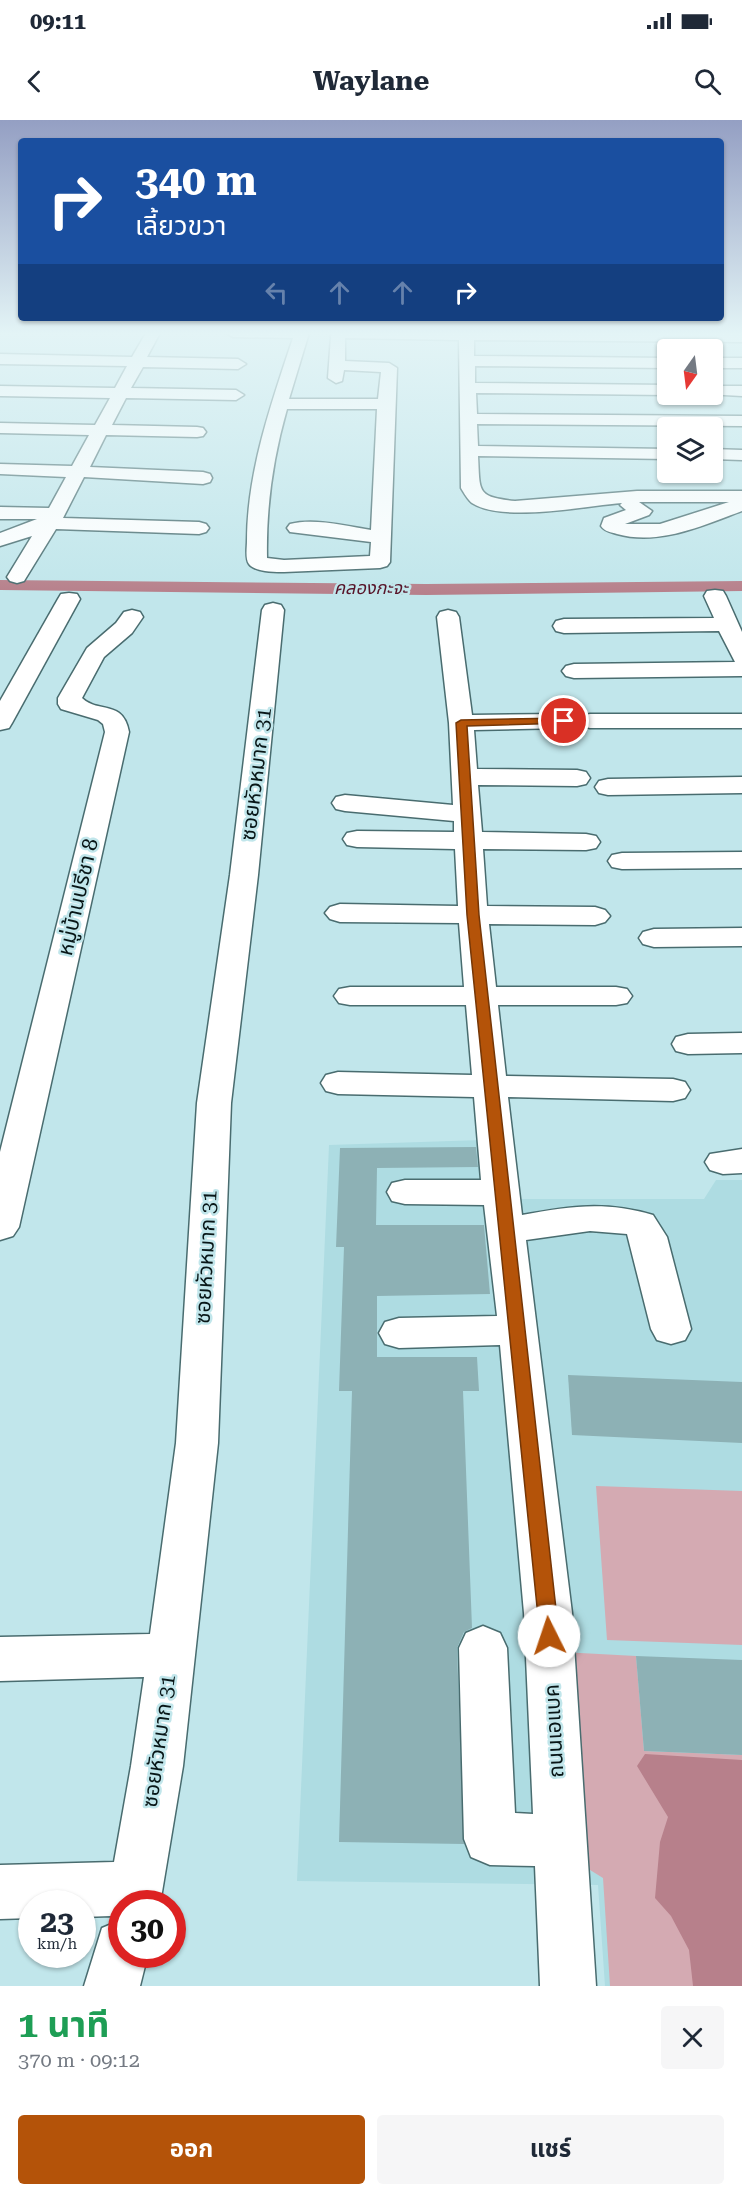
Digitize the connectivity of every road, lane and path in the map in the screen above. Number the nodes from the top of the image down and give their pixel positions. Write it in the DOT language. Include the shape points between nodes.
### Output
graph roads {
  1 [pos="105,420"];
  2 [pos="277,420"];
  3 [pos="385,420"];
  4 [pos="469,420"];
  5 [pos="616,420"];
  6 [pos="742,421"];
  7 [pos="0,428"];
  8 [pos="99,430"];
  9 [pos="197,432"];
  10 [pos="470,451"];
  11 [pos="657,454"];
  12 [pos="723,454"];
  13 [pos="742,455"];
  14 [pos="0,470"];
  15 [pos="77,471"];
  16 [pos="203,478"];
  17 [pos="742,491"];
  18 [pos="613,493"];
  19 [pos="742,497"];
  20 [pos="742,504"];
  21 [pos="360,511"];
  22 [pos="382,511"];
  23 [pos="642,511"];
  24 [pos="0,513"];
  25 [pos="717,513"];
  26 [pos="52,519"];
  27 [pos="199,528"];
  28 [pos="297,528"];
  29 [pos="22,533"];
  30 [pos="381,538"];
  31 [pos="0,540"];
  32 [pos="17,578"];
  33 [pos="262,583"];
  34 [pos="715,596"];
  35 [pos="69,599"];
  36 [pos="132,617"];
  37 [pos="447,617"];
  38 [pos="728,624"];
  39 [pos="564,626"];
  40 [pos="742,657"];
  41 [pos="742,669"];
  42 [pos="574,671"];
  43 [pos="564,721"];
  44 [pos="590,721"];
  45 [pos="742,721"];
  46 [pos="0,723"];
  47 [pos="461,723"];
  48 [pos="577,777"];
  49 [pos="742,784"];
  50 [pos="608,787"];
  51 [pos="345,803"];
  52 [pos="466,811"];
  53 [pos="357,839"];
  54 [pos="586,842"];
  55 [pos="742,860"];
  56 [pos="622,861"];
  57 [pos="340,913"];
  58 [pos="473,915"];
  59 [pos="596,916"];
  60 [pos="742,937"];
  61 [pos="654,938"];
  62 [pos="350,996"];
  63 [pos="483,996"];
  64 [pos="616,996"];
  65 [pos="742,1043"];
  66 [pos="688,1044"];
  67 [pos="338,1083"];
  68 [pos="491,1086"];
  69 [pos="673,1090"];
  70 [pos="405,1192"];
  71 [pos="502,1193"];
  72 [pos="0,1227"];
  73 [pos="506,1231"];
  74 [pos="671,1329"];
  75 [pos="518,1330"];
  76 [pos="399,1333"];
  77 [pos="483,1648"];
  78 [pos="171,1655"];
  79 [pos="0,1659"];
  80 [pos="560,1840"];
  81 [pos="136,1890"];
  82 [pos="0,1892"];
  83 [pos="108,1895"];
  84 [pos="117,1968"];
  85 [pos="112,1986"];
  86 [pos="568,1986"];
  1 -- 8 [label="street"];
  2 -- 33 [label="street, ซอยหัวหมาก 31" via="257,512"];
  3 -- 22 [label="street"];
  4 -- 10 [label="street"];
  5 -- 6 [label="street"];
  7 -- 8 [label="street"];
  8 -- 9 [label="street"];
  8 -- 15 [label="street"];
  10 -- 11 [label="street"];
  10 -- 18 [label="street" via="470,488 476,500 517,507"];
  12 -- 13 [label="street"];
  14 -- 15 [label="street"];
  15 -- 16 [label="street"];
  15 -- 26 [label="street"];
  17 -- 18 [label="street"];
  18 -- 19 [label="street"];
  18 -- 23 [label="street"];
  20 -- 25 [label="street"];
  21 -- 22 [label="street"];
  22 -- 30 [label="street"];
  23 -- 25 [label="street"];
  23 -- 25 [label="street" via="616,519 611,526 647,531"];
  24 -- 26 [label="street"];
  24 -- 29 [label="street" via="20,522"];
  26 -- 27 [label="street"];
  26 -- 29 [label="street"];
  26 -- 32 [label="street"];
  28 -- 30 [label="street"];
  29 -- 31 [label="street"];
  30 -- 33 [label="street" via="379,571 269,565"];
  33 -- 78 [label="street, ซอยหัวหมาก 31" via="246,851 214,1102 197,1443"];
  34 -- 38 [label="street"];
  35 -- 46 [label="street"];
  36 -- 72 [label="street, หมู่บ้านปรีชา 8" via="95,653 70,698 70,704 107,715 115,722 117,732"];
  37 -- 47 [label="street, ถนนเอแบค"];
  38 -- 39 [label="street"];
  38 -- 40 [label="street"];
  41 -- 42 [label="street"];
  43 -- 47 [label="street"];
  44 -- 45 [label="street"];
  47 -- 52 [label="street, ถนนเอแบค"];
  48 -- 52 [label="street"];
  49 -- 50 [label="street"];
  51 -- 52 [label="street"];
  52 -- 53 [label="street"];
  52 -- 54 [label="street"];
  52 -- 58 [label="street, ถนนเอแบค"];
  55 -- 56 [label="street"];
  57 -- 58 [label="street"];
  58 -- 59 [label="street"];
  58 -- 63 [label="street, ถนนเอแบค"];
  60 -- 61 [label="street"];
  62 -- 63 [label="street"];
  63 -- 64 [label="street"];
  63 -- 68 [label="street, ถนนเอแบค"];
  65 -- 66 [label="street"];
  67 -- 68 [label="street"];
  68 -- 69 [label="street"];
  68 -- 71 [label="street, ถนนเอแบค"];
  70 -- 71 [label="street"];
  71 -- 73 [label="street, ถนนเอแบค"];
  73 -- 74 [label="street" via="591,1218 620,1218 640,1224 648,1238"];
  73 -- 75 [label="street, ถนนเอแบค"];
  75 -- 76 [label="street"];
  75 -- 80 [label="street, ถนนเอแบค" via="548,1613"];
  77 -- 80 [label="street" via="490,1839"];
  78 -- 79 [label="street"];
  78 -- 81 [label="street, ซอยหัวหมาก 31"];
  80 -- 86 [label="street, ถนนเอแบค"];
  82 -- 83 [label="street"];
  84 -- 85 [label="street"];
}
